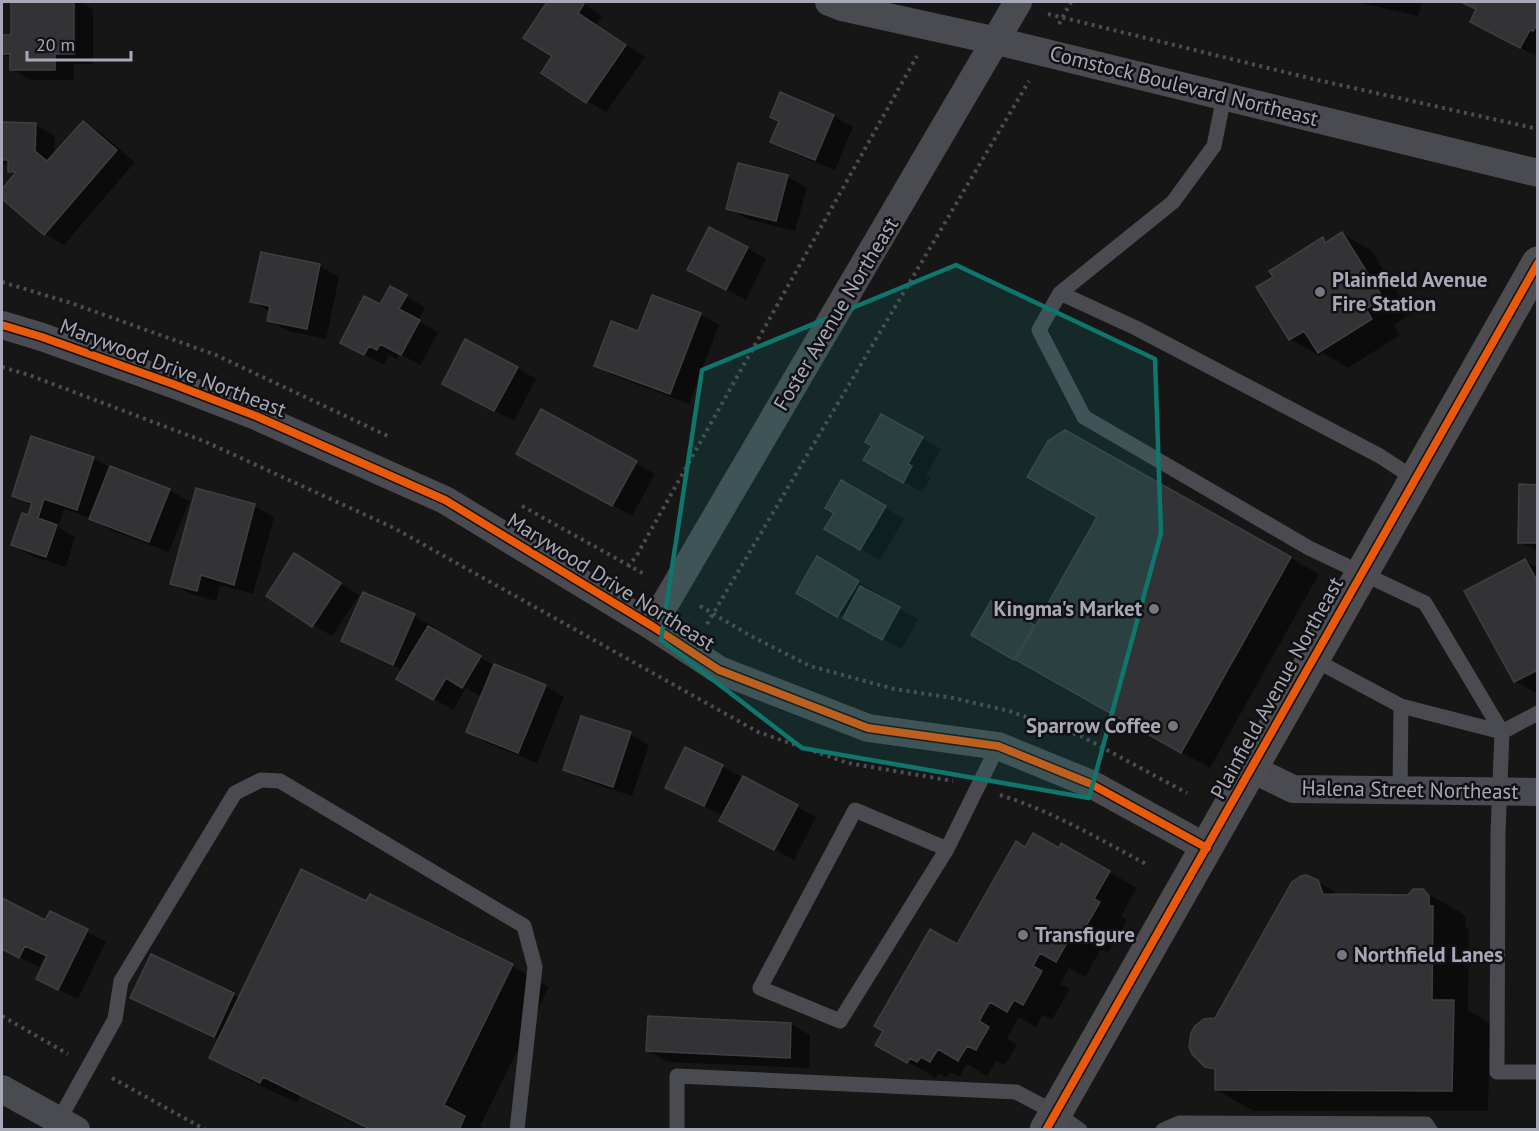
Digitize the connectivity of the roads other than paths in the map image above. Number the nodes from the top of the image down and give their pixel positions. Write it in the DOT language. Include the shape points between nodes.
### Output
graph roads {
  1 [pos="829,2"];
  2 [pos="1017,3"];
  3 [pos="997,40"];
  4 [pos="1224,96"];
  5 [pos="1538,173"];
  6 [pos="1535,272"];
  7 [pos="1060,293"];
  8 [pos="2,325"];
  9 [pos="1415,479"];
  10 [pos="1362,573"];
  11 [pos="652,626"];
  12 [pos="1313,659"];
  13 [pos="1401,706"];
  14 [pos="1538,713"];
  15 [pos="1502,732"];
  16 [pos="998,746"];
  17 [pos="1252,769"];
  18 [pos="1400,790"];
  19 [pos="1500,791"];
  20 [pos="1538,792"];
  21 [pos="1207,848"];
  22 [pos="947,849"];
  23 [pos="1538,1072"];
  24 [pos="2,1089"];
  25 [pos="1060,1124"];
  26 [pos="67,1125"];
  27 [pos="517,1130"];
  28 [pos="677,1130"];
  29 [pos="1162,1130"];
  30 [pos="1430,1130"];
  1 -- 3 [label="street, Comstock Boulevard Northeast"];
  2 -- 3 [label="street, Foster Avenue Northeast"];
  3 -- 4 [label="street, Comstock Boulevard Northeast"];
  3 -- 11 [label="street, Foster Avenue Northeast"];
  4 -- 5 [label="street, Comstock Boulevard Northeast"];
  4 -- 7 [label="lane" via="1214,146 1173,202"];
  6 -- 9 [label="main road, Plainfield Avenue Northeast"];
  7 -- 9 [label="lane" via="1136,328 1380,456"];
  7 -- 10 [label="lane" via="1039,330 1084,417 1310,548"];
  8 -- 11 [label="street, Marywood Drive Northeast" via="256,416 445,500"];
  9 -- 10 [label="main road, Plainfield Avenue Northeast"];
  10 -- 12 [label="main road, Plainfield Avenue Northeast"];
  10 -- 15 [label="lane" via="1425,603"];
  11 -- 16 [label="street, Marywood Drive Northeast" via="719,670 868,728"];
  12 -- 13 [label="lane"];
  12 -- 17 [label="main road, Plainfield Avenue Northeast"];
  13 -- 15 [label="lane"];
  13 -- 18 [label="lane"];
  14 -- 15 [label="lane"];
  15 -- 19 [label="lane"];
  16 -- 21 [label="street, Marywood Drive Northeast" via="1091,784"];
  16 -- 22 [label="lane"];
  17 -- 18 [label="street, Halena Street Northeast" via="1293,789"];
  17 -- 21 [label="main road, Plainfield Avenue Northeast"];
  18 -- 19 [label="street, Halena Street Northeast"];
  19 -- 20 [label="street, Halena Street Northeast"];
  19 -- 23 [label="lane" via="1497,1072"];
  21 -- 25 [label="main road, Plainfield Avenue Northeast"];
  22 -- 22 [label="lane" via="855,810 760,988 840,1021"];
  24 -- 26 [label="street"];
  25 -- 28 [label="lane" via="1016,1092 677,1076"];
  26 -- 27 [label="lane" via="115,1018 121,981 236,793 261,780 280,781 524,926 535,967"];
  29 -- 30 [label="lane" via="1179,1123 1202,1123 1426,1124"];
}
